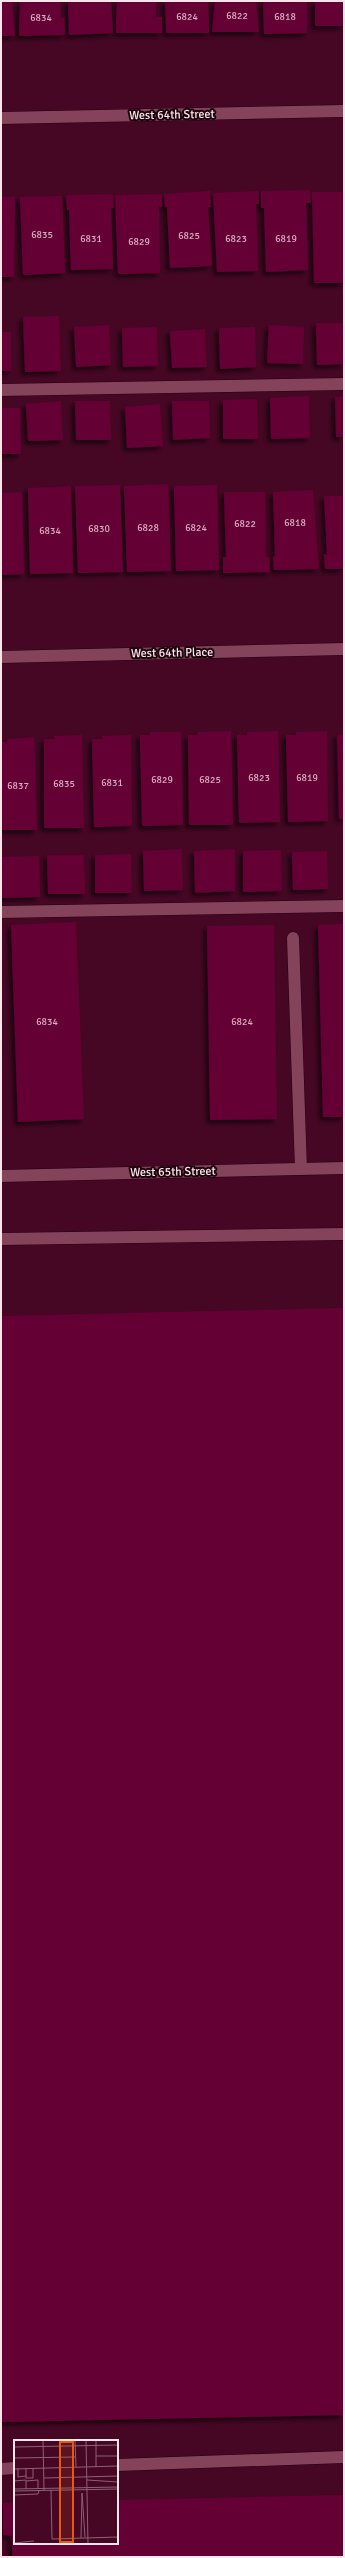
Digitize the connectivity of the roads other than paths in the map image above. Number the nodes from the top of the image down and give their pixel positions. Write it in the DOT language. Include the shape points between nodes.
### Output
graph roads {
  1 [pos="344,111"];
  2 [pos="1,118"];
  3 [pos="344,384"];
  4 [pos="1,390"];
  5 [pos="344,649"];
  6 [pos="1,657"];
  7 [pos="344,906"];
  8 [pos="1,912"];
  9 [pos="293,938"];
  10 [pos="344,1168"];
  11 [pos="300,1169"];
  12 [pos="1,1176"];
  13 [pos="344,1234"];
  14 [pos="1,1239"];
  15 [pos="344,2457"];
  16 [pos="118,2465"];
  17 [pos="1,2468"];
  18 [pos="14,2468"];
  1 -- 2 [label="street, West 64th Street"];
  3 -- 4 [label="street"];
  5 -- 6 [label="street, West 64th Place"];
  7 -- 8 [label="street"];
  9 -- 11 [label="street"];
  10 -- 11 [label="street, West 65th Street"];
  11 -- 12 [label="street, West 65th Street"];
  13 -- 14 [label="street"];
  15 -- 16 [label="street"];
  17 -- 18 [label="street"];
}
